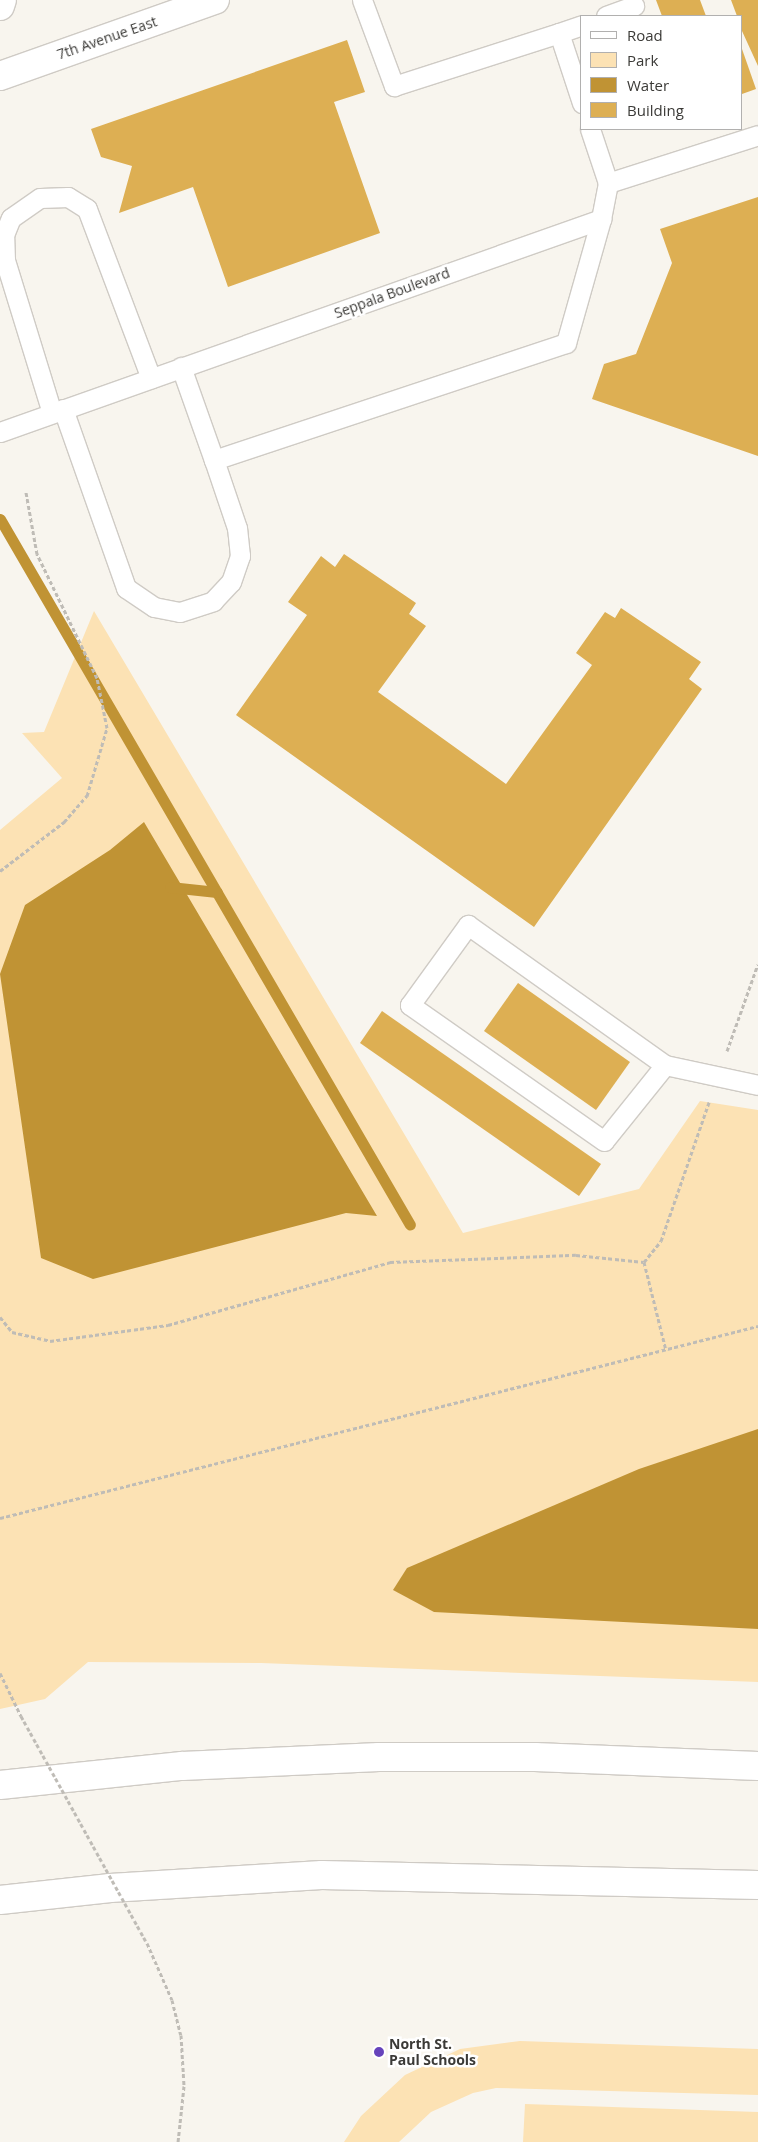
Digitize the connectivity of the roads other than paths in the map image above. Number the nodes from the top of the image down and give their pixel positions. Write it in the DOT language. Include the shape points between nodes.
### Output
graph roads {
  1 [pos="2,0"];
  2 [pos="215,0"];
  3 [pos="362,0"];
  4 [pos="0,6"];
  5 [pos="634,6"];
  6 [pos="609,15"];
  7 [pos="580,26"];
  8 [pos="559,33"];
  9 [pos="0,76"];
  10 [pos="580,96"];
  11 [pos="590,130"];
  12 [pos="758,135"];
  13 [pos="608,183"];
  14 [pos="600,219"];
  15 [pos="181,367"];
  16 [pos="151,378"];
  17 [pos="58,411"];
  18 [pos="0,432"];
  19 [pos="214,460"];
  20 [pos="665,1065"];
  21 [pos="758,1085"];
  22 [pos="758,1766"];
  23 [pos="0,1786"];
  24 [pos="758,1884"];
  25 [pos="0,1900"];
  1 -- 4 [label="main road"];
  2 -- 9 [label="main road, 7th Avenue East"];
  3 -- 8 [label="lane" via="394,86"];
  5 -- 6 [label="lane"];
  7 -- 8 [label="lane"];
  8 -- 10 [label="lane"];
  11 -- 13 [label="lane"];
  12 -- 13 [label="lane"];
  13 -- 14 [label="lane"];
  14 -- 15 [label="lane, Seppala Boulevard"];
  14 -- 19 [label="lane" via="566,343"];
  15 -- 16 [label="lane, Seppala Boulevard"];
  15 -- 19 [label="lane"];
  16 -- 17 [label="lane, Seppala Boulevard"];
  16 -- 17 [label="lane" via="87,209 68,197 40,198 12,218 4,236 5,260"];
  17 -- 18 [label="lane, Seppala Boulevard"];
  17 -- 19 [label="lane" via="126,588 154,607 188,609 213,600 231,582 240,556 237,528"];
  20 -- 20 [label="lane" via="468,925 410,1005 604,1141"];
  20 -- 21 [label="lane" via="719,1074"];
  22 -- 23 [label="main road" via="536,1757 379,1757 182,1766"];
  24 -- 25 [label="main road" via="322,1875 110,1888"];
}
